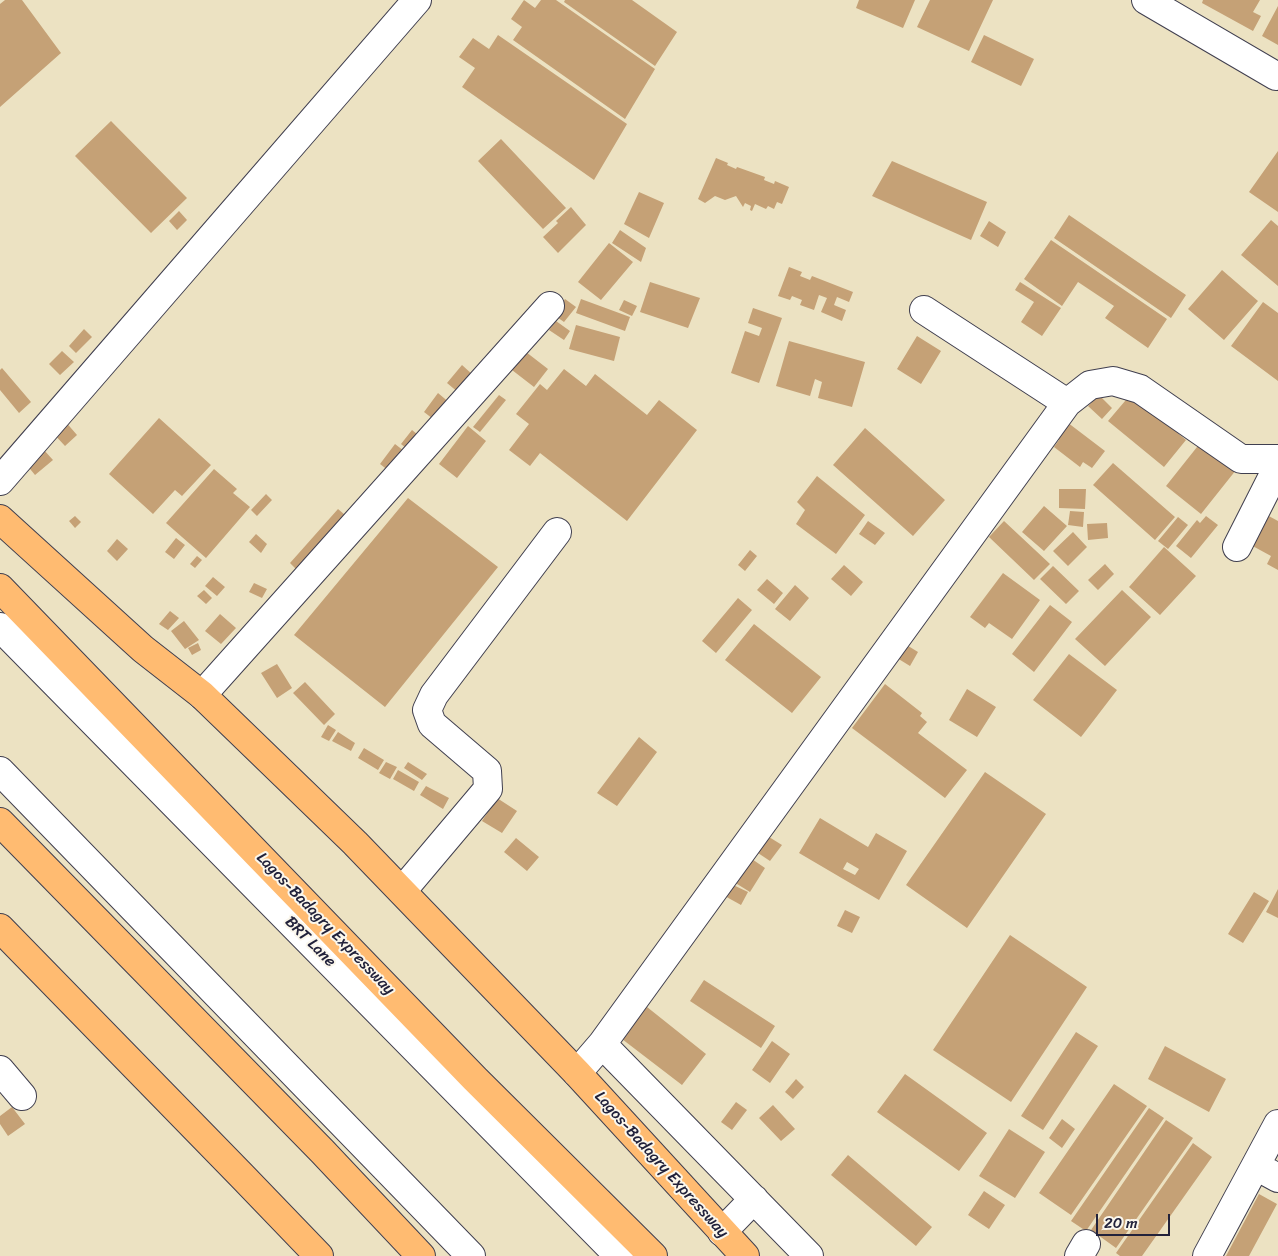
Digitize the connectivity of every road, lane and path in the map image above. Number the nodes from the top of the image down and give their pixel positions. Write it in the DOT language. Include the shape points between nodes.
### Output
graph roads {
  1 [pos="418,0"];
  2 [pos="1146,0"];
  3 [pos="1276,76"];
  4 [pos="550,306"];
  5 [pos="924,310"];
  6 [pos="1067,403"];
  7 [pos="1278,459"];
  8 [pos="1278,466"];
  9 [pos="0,481"];
  10 [pos="0,519"];
  11 [pos="557,532"];
  12 [pos="1236,548"];
  13 [pos="0,588"];
  14 [pos="25,613"];
  15 [pos="1,629"];
  16 [pos="202,695"];
  17 [pos="0,771"];
  18 [pos="0,822"];
  19 [pos="402,891"];
  20 [pos="0,928"];
  21 [pos="602,1044"];
  22 [pos="0,1070"];
  23 [pos="577,1073"];
  24 [pos="22,1096"];
  25 [pos="1278,1124"];
  26 [pos="1267,1172"];
  27 [pos="754,1199"];
  28 [pos="722,1232"];
  29 [pos="319,1256"];
  30 [pos="421,1256"];
  31 [pos="471,1256"];
  32 [pos="619,1256"];
  33 [pos="653,1256"];
  34 [pos="745,1256"];
  35 [pos="809,1256"];
  36 [pos="1207,1256"];
  1 -- 9 [label="street"];
  2 -- 3 [label="street"];
  4 -- 16 [label="street"];
  5 -- 6 [label="street"];
  6 -- 7 [label="street" via="1090,386 1114,381 1140,388 1241,459"];
  6 -- 21 [label="street"];
  8 -- 12 [label="street"];
  10 -- 16 [label="main road, Lagos-Badagry Expressway" via="143,649"];
  11 -- 19 [label="street" via="434,695 427,710 432,724 487,772 488,789"];
  13 -- 14 [label="main road, Lagos-Badagry Expressway"];
  14 -- 15 [label="street"];
  14 -- 33 [label="main road, Lagos-Badagry Expressway" via="468,1071"];
  15 -- 32 [label="street, BRT Lane"];
  16 -- 19 [label="main road, Lagos-Badagry Expressway"];
  17 -- 31 [label="street"];
  18 -- 30 [label="main road"];
  19 -- 23 [label="main road, Lagos-Badagry Expressway"];
  20 -- 29 [label="main road"];
  21 -- 23 [label="street"];
  21 -- 27 [label="street"];
  22 -- 24 [label="street"];
  23 -- 28 [label="main road, Lagos-Badagry Expressway"];
  25 -- 26 [label="street"];
  26 -- 36 [label="street"];
  27 -- 28 [label="street"];
  27 -- 35 [label="street"];
  28 -- 34 [label="main road, Lagos-Badagry Expressway"];
}
